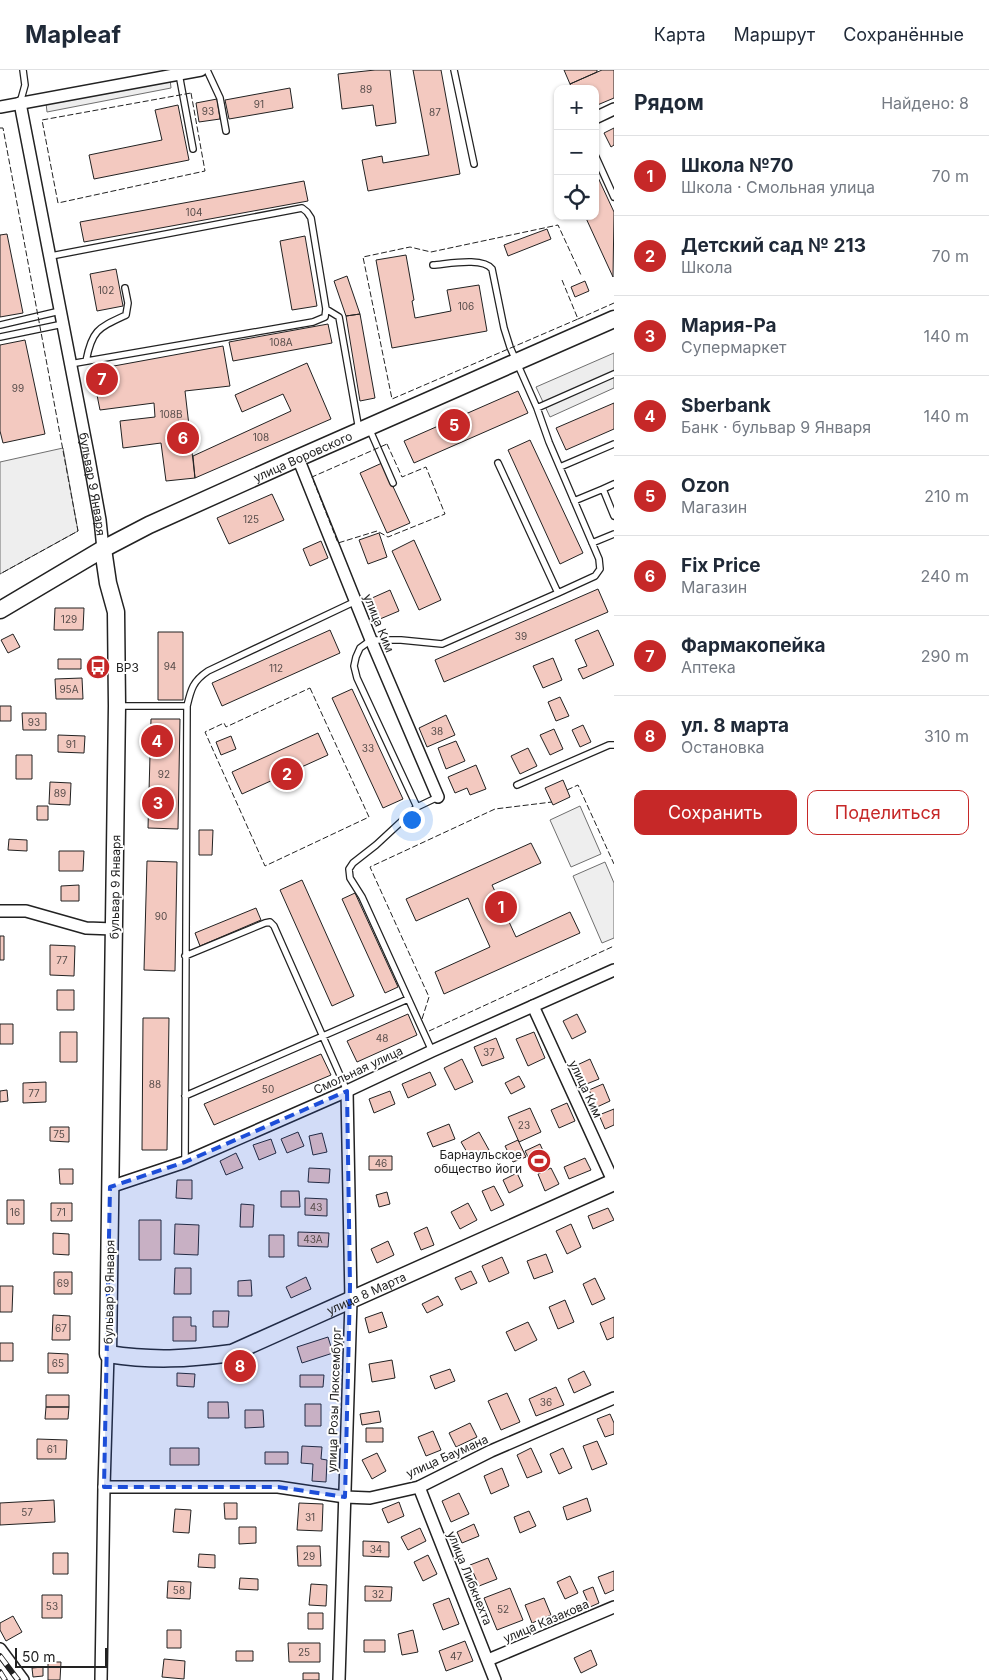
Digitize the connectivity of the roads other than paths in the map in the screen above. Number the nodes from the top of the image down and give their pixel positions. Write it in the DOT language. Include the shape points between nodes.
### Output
graph roads {
  1 [pos="23,70"];
  2 [pos="201,70"];
  3 [pos="207,70"];
  4 [pos="454,70"];
  5 [pos="179,74"];
  6 [pos="20,103"];
  7 [pos="0,107"];
  8 [pos="614,110"];
  9 [pos="599,116"];
  10 [pos="226,131"];
  11 [pos="194,149"];
  12 [pos="474,164"];
  13 [pos="599,164"];
  14 [pos="614,197"];
  15 [pos="51,256"];
  16 [pos="433,265"];
  17 [pos="125,288"];
  18 [pos="326,309"];
  19 [pos="60,311"];
  20 [pos="614,319"];
  21 [pos="63,324"];
  22 [pos="0,325"];
  23 [pos="0,337"];
  24 [pos="86,361"];
  25 [pos="516,362"];
  26 [pos="70,364"];
  27 [pos="614,374"];
  28 [pos="537,408"];
  29 [pos="364,429"];
  30 [pos="614,444"];
  31 [pos="298,458"];
  32 [pos="498,463"];
  33 [pos="560,467"];
  34 [pos="393,483"];
  35 [pos="614,484"];
  36 [pos="603,489"];
  37 [pos="574,501"];
  38 [pos="614,516"];
  39 [pos="614,534"];
  40 [pos="592,543"];
  41 [pos="103,549"];
  42 [pos="558,593"];
  43 [pos="356,601"];
  44 [pos="0,610"];
  45 [pos="371,640"];
  46 [pos="116,706"];
  47 [pos="187,706"];
  48 [pos="614,745"];
  49 [pos="517,785"];
  50 [pos="438,797"];
  51 [pos="417,807"];
  52 [pos="0,912"];
  53 [pos="114,929"];
  54 [pos="185,956"];
  55 [pos="614,970"];
  56 [pos="408,999"];
  57 [pos="533,1006"];
  58 [pos="322,1038"];
  59 [pos="432,1051"];
  60 [pos="347,1091"];
  61 [pos="185,1096"];
  62 [pos="185,1162"];
  63 [pos="614,1182"];
  64 [pos="110,1187"];
  65 [pos="350,1301"];
  66 [pos="108,1354"];
  67 [pos="614,1398"];
  68 [pos="419,1486"];
  69 [pos="104,1487"];
  70 [pos="344,1497"];
  71 [pos="614,1607"];
  72 [pos="0,1649"];
  73 [pos="488,1660"];
  74 [pos="23,1680"];
  75 [pos="101,1680"];
  76 [pos="339,1680"];
  77 [pos="495,1680"];
  1 -- 6 [label="lane" via="25,85"];
  2 -- 5 [label="street"];
  3 -- 10 [label="lane" via="220,98"];
  4 -- 12 [label="lane"];
  5 -- 6 [label="street"];
  5 -- 11 [label="lane"];
  6 -- 7 [label="street"];
  6 -- 15 [label="street, бульвар 9 Января"];
  8 -- 9 [label="street"];
  13 -- 14 [label="lane"];
  15 -- 18 [label="lane" via="302,208 311,218"];
  15 -- 19 [label="street, бульвар 9 Января"];
  16 -- 25 [label="lane" via="477,262 489,266"];
  17 -- 24 [label="lane" via="126,315 102,326 94,335"];
  18 -- 24 [label="lane" via="325,317 312,322"];
  18 -- 29 [label="lane" via="339,317"];
  19 -- 21 [label="street, бульвар 9 Января"];
  19 -- 22 [label="lane"];
  20 -- 25 [label="main road, улица Воровского"];
  21 -- 23 [label="lane"];
  21 -- 26 [label="street, бульвар 9 Января"];
  24 -- 26 [label="lane"];
  25 -- 28 [label="lane"];
  25 -- 29 [label="main road, улица Воровского"];
  26 -- 41 [label="street, бульвар 9 Января" via="99,511"];
  27 -- 28 [label="lane"];
  28 -- 33 [label="lane"];
  29 -- 31 [label="main road, улица Воровского"];
  29 -- 34 [label="lane"];
  30 -- 33 [label="lane"];
  31 -- 41 [label="main road, улица Воровского"];
  31 -- 43 [label="street, улица Ким"];
  32 -- 42 [label="lane"];
  33 -- 37 [label="lane"];
  35 -- 36 [label="lane"];
  36 -- 37 [label="lane"];
  36 -- 38 [label="lane"];
  37 -- 40 [label="lane"];
  39 -- 40 [label="lane"];
  40 -- 42 [label="lane" via="600,569 595,576"];
  41 -- 44 [label="main road, улица Воровского"];
  41 -- 46 [label="main road, бульвар 9 Января" via="116,612"];
  42 -- 45 [label="lane" via="442,644"];
  43 -- 45 [label="street, улица Ким"];
  43 -- 47 [label="lane" via="208,671 197,678"];
  45 -- 50 [label="street, улица Ким"];
  45 -- 51 [label="lane" via="360,648 356,657 357,678"];
  46 -- 47 [label="lane"];
  46 -- 53 [label="main road, бульвар 9 Января"];
  47 -- 54 [label="lane"];
  48 -- 49 [label="lane"];
  50 -- 51 [label="lane"];
  51 -- 56 [label="lane" via="349,869 350,878"];
  52 -- 53 [label="street" via="26,911 86,928"];
  53 -- 64 [label="main road, бульвар 9 Января"];
  54 -- 58 [label="lane" via="270,922"];
  54 -- 61 [label="lane"];
  55 -- 57 [label="street, Смольная улица"];
  56 -- 58 [label="lane"];
  56 -- 59 [label="lane"];
  57 -- 59 [label="street, Смольная улица"];
  57 -- 63 [label="street, улица Ким"];
  58 -- 60 [label="lane"];
  58 -- 61 [label="lane"];
  59 -- 60 [label="street, Смольная улица"];
  60 -- 62 [label="street, Смольная улица"];
  60 -- 65 [label="street, улица Розы Люксембург"];
  61 -- 62 [label="lane"];
  62 -- 64 [label="street, Смольная улица"];
  63 -- 65 [label="main road, улица 8 Марта"];
  64 -- 66 [label="main road, бульвар 9 Января"];
  65 -- 66 [label="main road, улица 8 Марта" via="232,1354 188,1359 141,1359"];
  65 -- 70 [label="street, улица Розы Люксембург"];
  66 -- 69 [label="street, бульвар 9 Января"];
  67 -- 68 [label="street, улица Баумана"];
  68 -- 70 [label="street, улица Баумана" via="370,1498"];
  68 -- 73 [label="street, улица Либкнехта"];
  69 -- 70 [label="street, улица Баумана" via="278,1486"];
  69 -- 75 [label="street, бульвар 9 Января"];
  70 -- 76 [label="street, улица Розы Люксембург"];
  71 -- 73 [label="street, улица Казакова"];
  72 -- 74 [label="street"];
  73 -- 77 [label="street, улица Либкнехта"];
}
